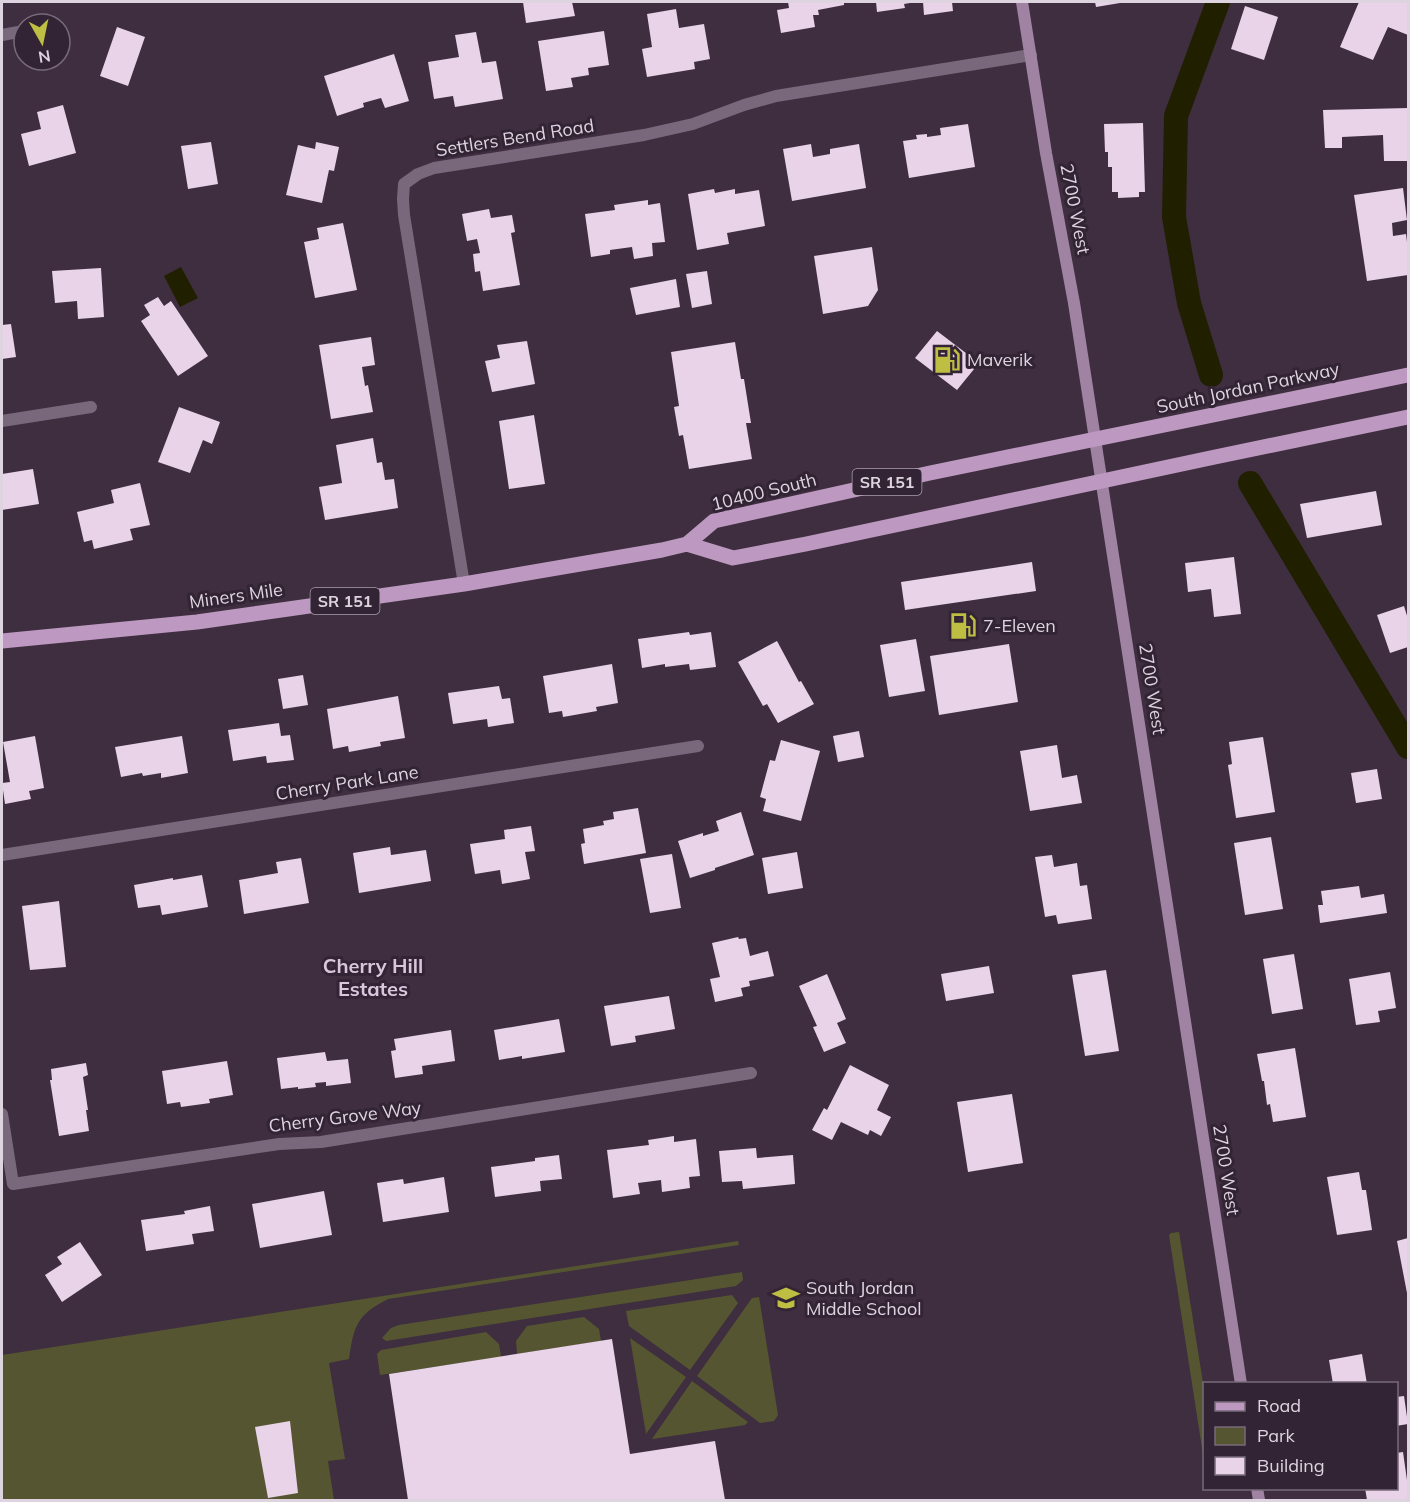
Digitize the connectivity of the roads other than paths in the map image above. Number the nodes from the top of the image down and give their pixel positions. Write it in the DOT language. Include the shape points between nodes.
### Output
graph roads {
  1 [pos="1022,2"];
  2 [pos="1030,55"];
  3 [pos="1408,375"];
  4 [pos="91,406"];
  5 [pos="1408,417"];
  6 [pos="2,421"];
  7 [pos="1095,440"];
  8 [pos="1101,482"];
  9 [pos="687,544"];
  10 [pos="464,584"];
  11 [pos="2,641"];
  12 [pos="698,746"];
  13 [pos="2,855"];
  14 [pos="751,1073"];
  15 [pos="2,1114"];
  16 [pos="1240,1382"];
  1 -- 2 [label="main road, 2700 West"];
  2 -- 7 [label="main road, 2700 West"];
  2 -- 10 [label="street, Settlers Bend Road" via="776,96 666,131 434,168 404,184 404,215"];
  3 -- 7 [label="main road, South Jordan Parkway / SR 151"];
  4 -- 6 [label="street"];
  5 -- 8 [label="main road, SR 151"];
  7 -- 8 [label="main road, 2700 West"];
  7 -- 9 [label="main road, 10400 South / SR 151" via="714,521"];
  8 -- 9 [label="main road, SR 151" via="733,558"];
  8 -- 16 [label="main road, 2700 West"];
  9 -- 10 [label="main road, Miners Mile / SR 151"];
  10 -- 11 [label="main road, Miners Mile / SR 151" via="197,622"];
  12 -- 13 [label="street, Cherry Park Lane"];
  14 -- 15 [label="street, Cherry Grove Way" via="321,1142 279,1144 13,1184"];
}
